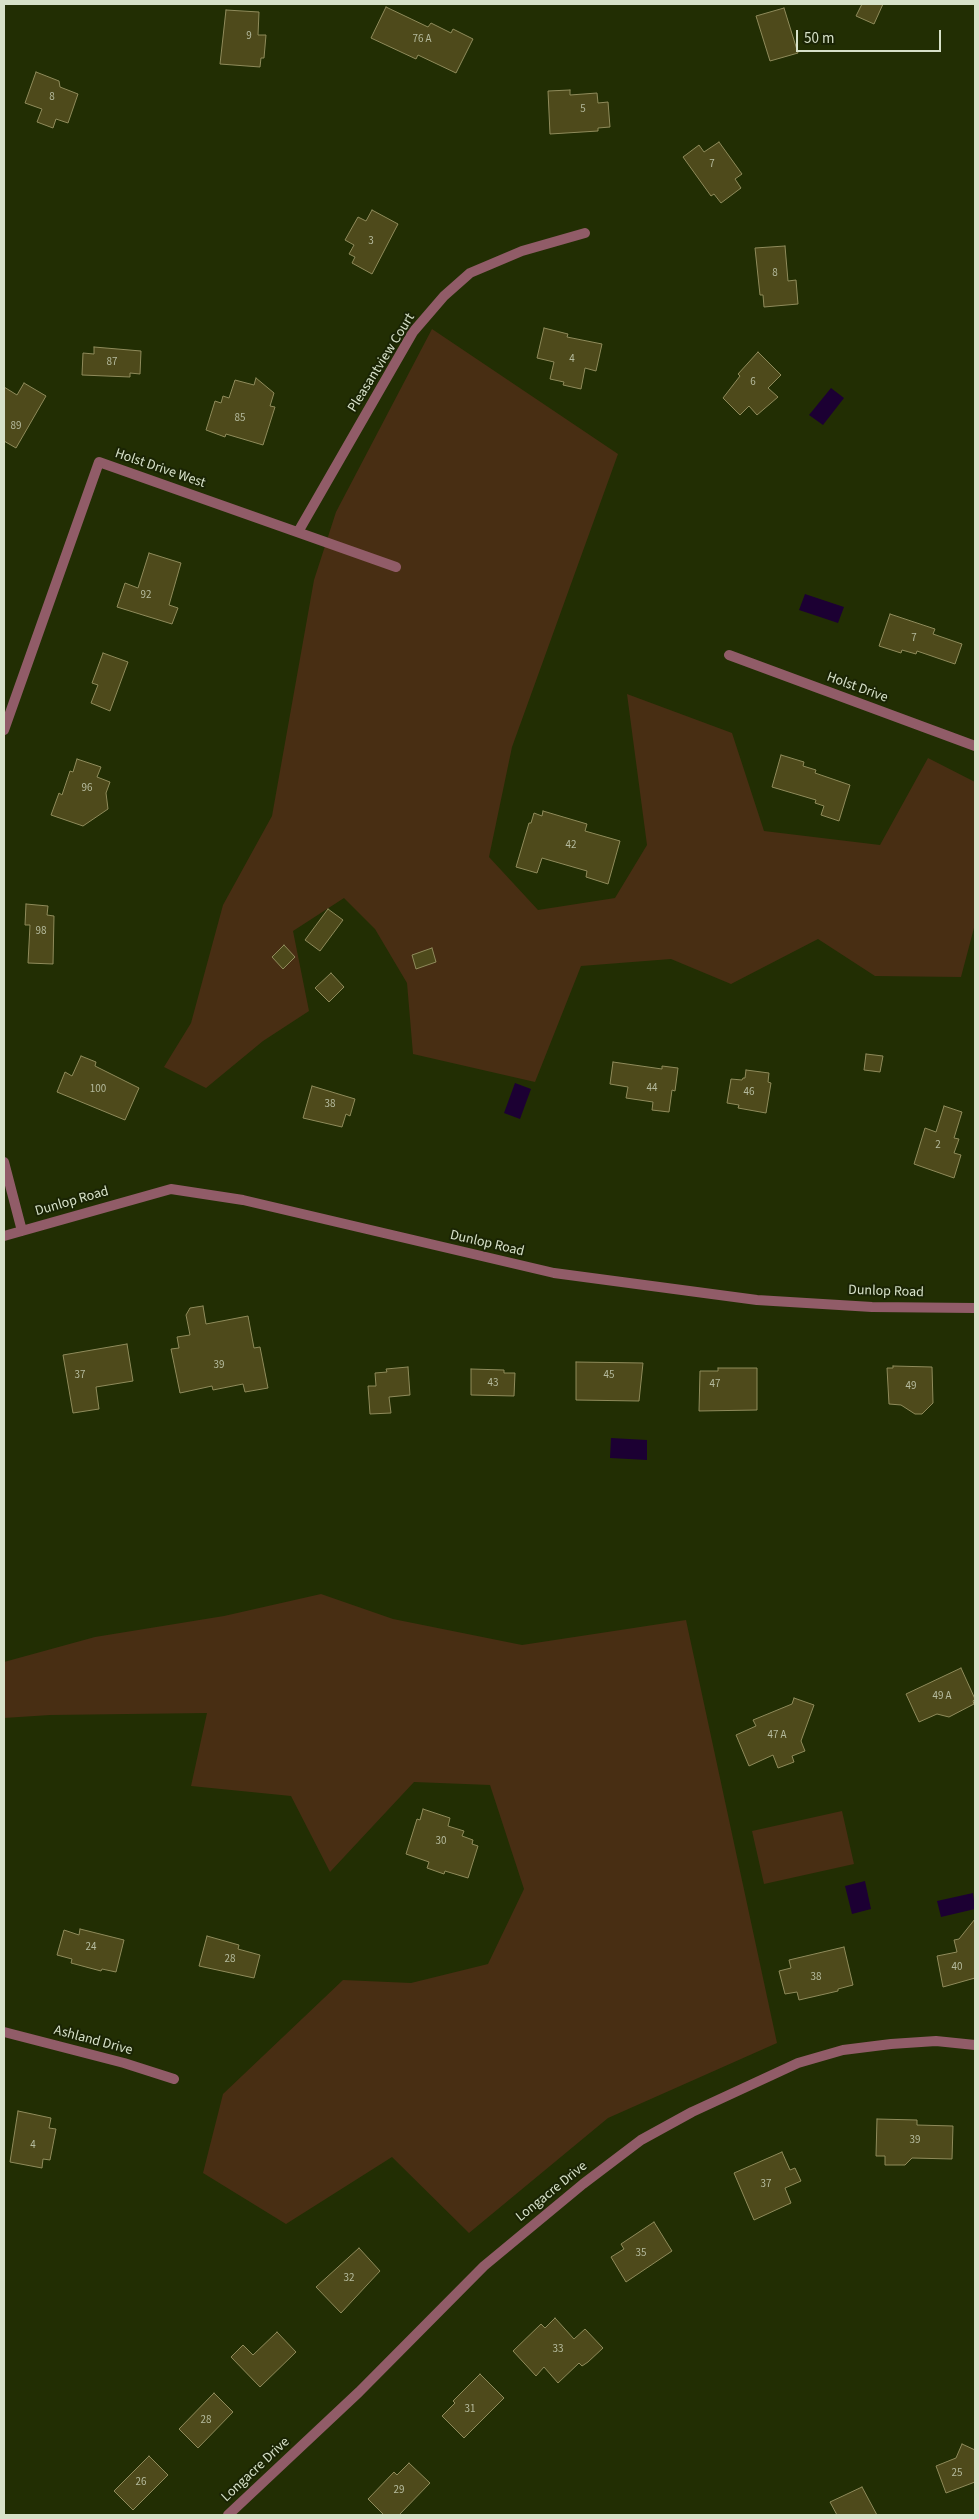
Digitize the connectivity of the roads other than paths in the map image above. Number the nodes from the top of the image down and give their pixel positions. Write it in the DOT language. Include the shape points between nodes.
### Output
graph roads {
  1 [pos="585,233"];
  2 [pos="298,532"];
  3 [pos="396,567"];
  4 [pos="729,655"];
  5 [pos="4,730"];
  6 [pos="975,746"];
  7 [pos="4,1162"];
  8 [pos="22,1231"];
  9 [pos="4,1236"];
  10 [pos="975,1308"];
  11 [pos="4,2032"];
  12 [pos="975,2045"];
  13 [pos="174,2079"];
  14 [pos="228,2515"];
  1 -- 2 [label="street, Pleasantview Court" via="522,250 470,273 444,296 413,332"];
  2 -- 3 [label="street, Holst Drive West"];
  2 -- 5 [label="street, Holst Drive West" via="99,462"];
  4 -- 6 [label="street, Holst Drive"];
  7 -- 8 [label="street"];
  8 -- 9 [label="street, Dunlop Road"];
  8 -- 10 [label="street, Dunlop Road" via="171,1189 243,1200 554,1273 757,1300 872,1307"];
  11 -- 13 [label="street, Ashland Drive"];
  12 -- 14 [label="street, Longacre Drive" via="936,2041 843,2050 807,2061 692,2112 641,2140 484,2266 359,2392"];
}
